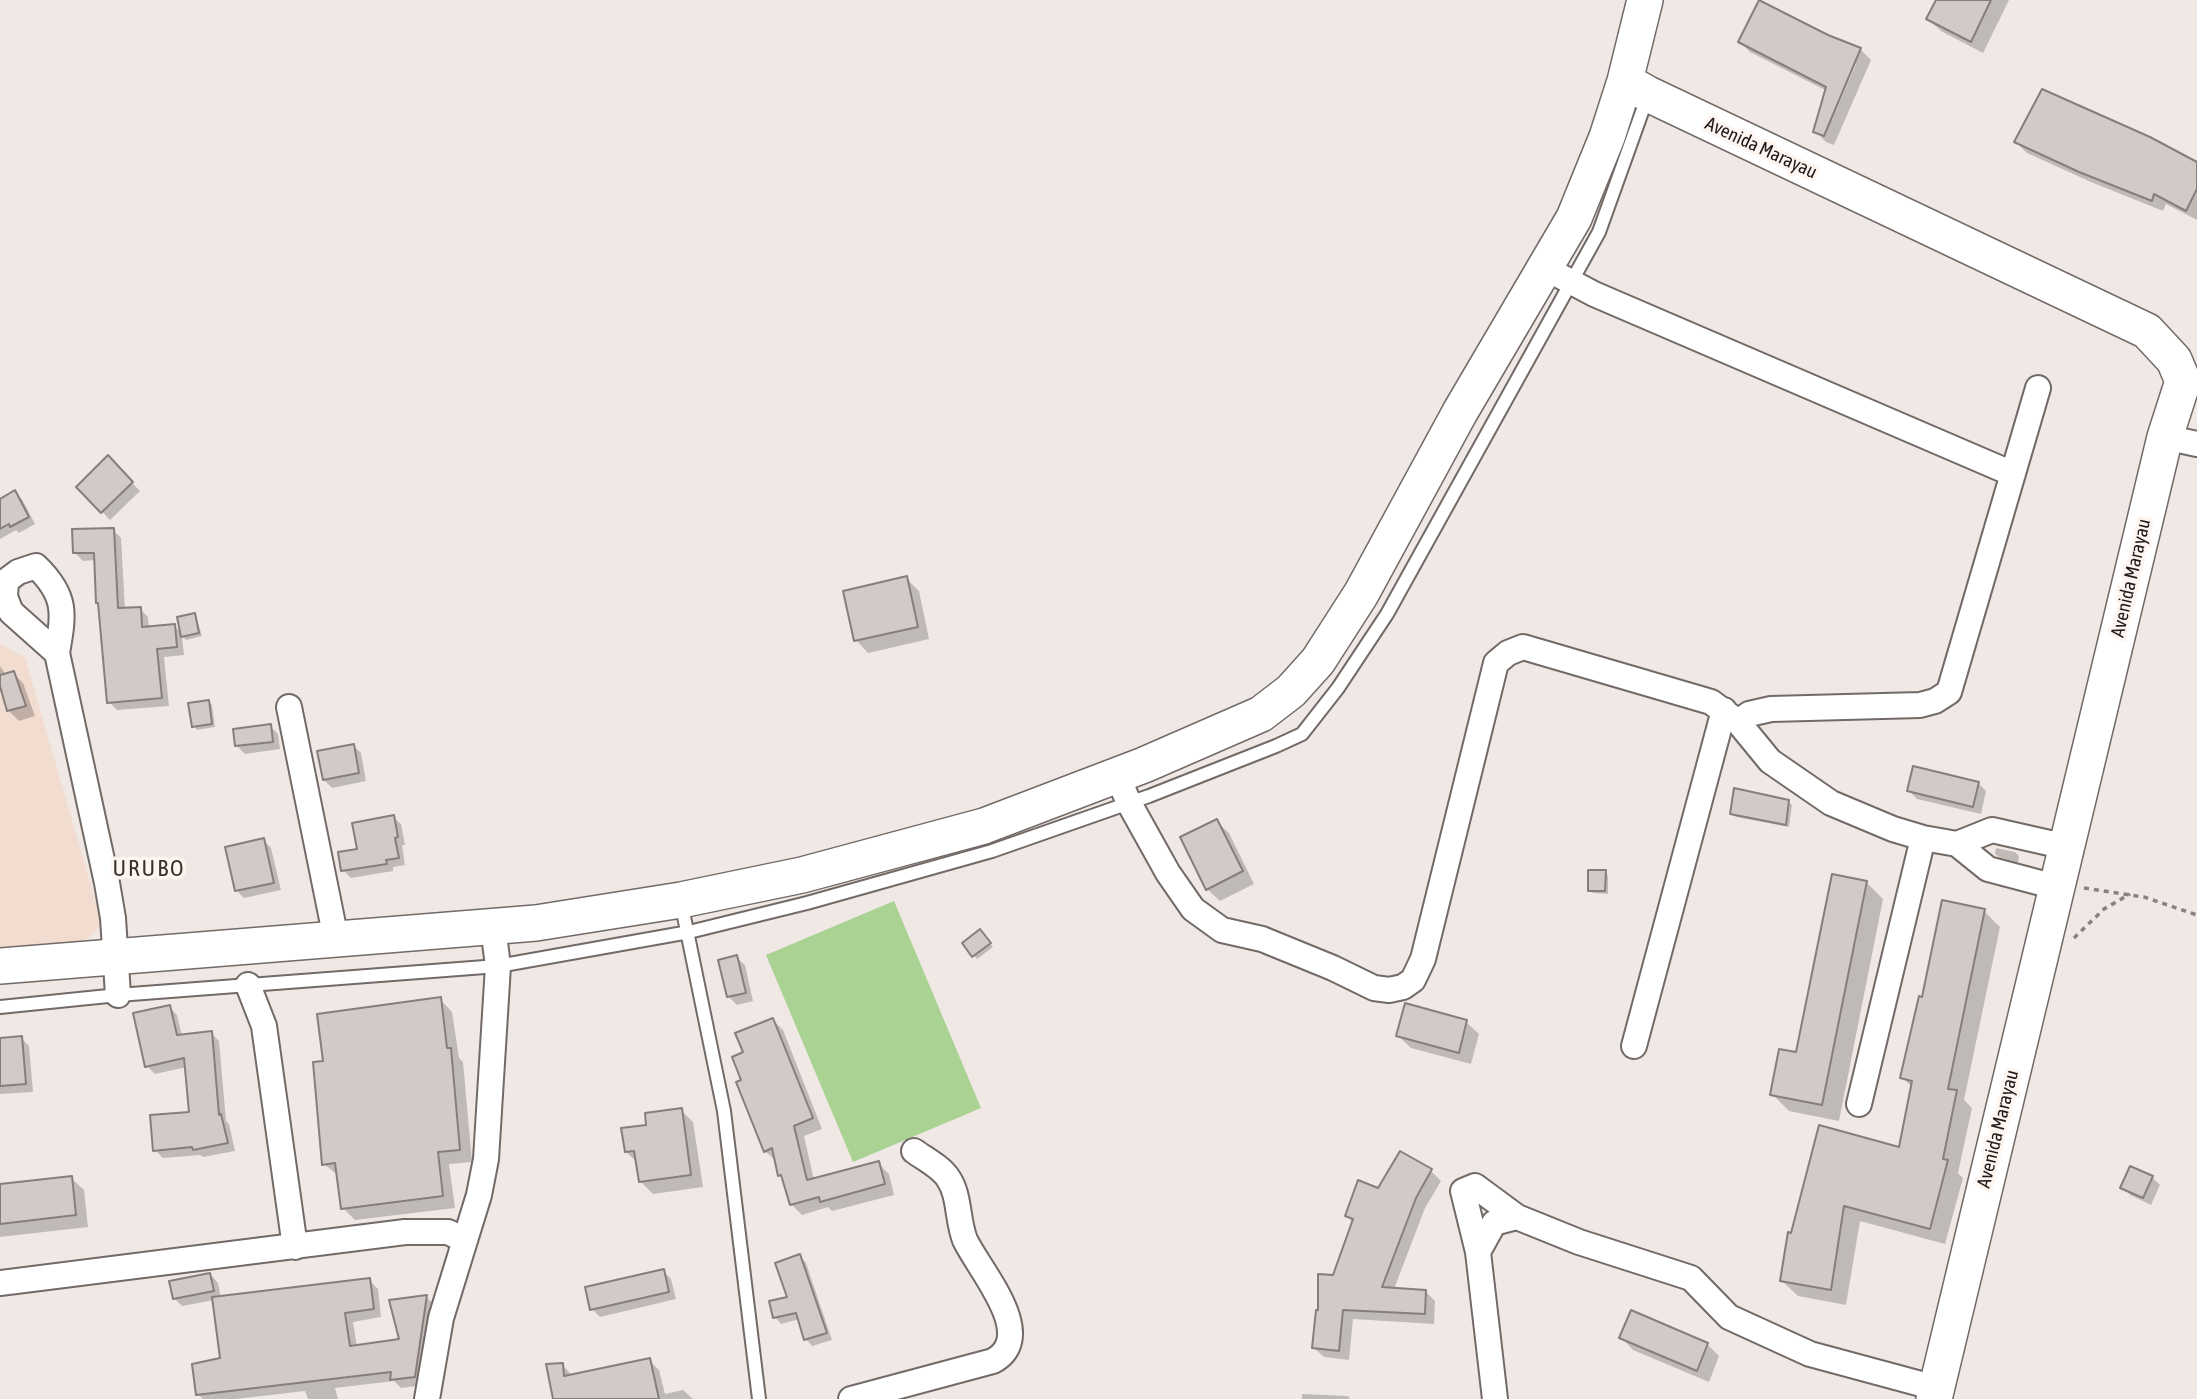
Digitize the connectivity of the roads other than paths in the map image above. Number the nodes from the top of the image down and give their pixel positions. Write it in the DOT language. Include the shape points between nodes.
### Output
graph roads {
  1 [pos="1645,0"];
  2 [pos="1637,87"];
  3 [pos="1558,275"];
  4 [pos="2190,380"];
  5 [pos="2038,388"];
  6 [pos="2181,441"];
  7 [pos="2013,474"];
  8 [pos="57,653"];
  9 [pos="289,707"];
  10 [pos="1731,716"];
  11 [pos="1123,789"];
  12 [pos="1923,838"];
  13 [pos="1957,844"];
  14 [pos="2067,846"];
  15 [pos="2056,887"];
  16 [pos="685,916"];
  17 [pos="493,927"];
  18 [pos="335,939"];
  19 [pos="116,957"];
  20 [pos="0,966"];
  21 [pos="498,966"];
  22 [pos="248,985"];
  23 [pos="118,995"];
  24 [pos="0,1007"];
  25 [pos="1634,1046"];
  26 [pos="1859,1104"];
  27 [pos="914,1151"];
  28 [pos="1517,1217"];
  29 [pos="464,1240"];
  30 [pos="295,1247"];
  31 [pos="1478,1252"];
  32 [pos="0,1283"];
  33 [pos="1935,1393"];
  34 [pos="427,1399"];
  35 [pos="759,1399"];
  36 [pos="851,1399"];
  37 [pos="1495,1399"];
  1 -- 2 [label="street"];
  2 -- 3 [label="street" via="1607,137 1574,218"];
  2 -- 4 [label="street, Avenida Marayau" via="2147,331"];
  3 -- 7 [label="street"];
  3 -- 11 [label="street" via="1460,412 1361,594 1318,661 1292,691 1261,714"];
  4 -- 6 [label="street, Avenida Marayau"];
  5 -- 7 [label="street"];
  6 -- 14 [label="street, Avenida Marayau"];
  7 -- 10 [label="street" via="1949,692 1920,705 1771,709"];
  8 -- 19 [label="street" via="107,883"];
  9 -- 18 [label="street"];
  10 -- 11 [label="street" via="1711,702 1523,647 1508,653 1496,663 1423,959 1413,980 1389,990 1374,988 1262,939 1222,930 1193,909"];
  10 -- 12 [label="street" via="1770,761 1831,803"];
  10 -- 25 [label="street"];
  11 -- 16 [label="street" via="802,875"];
  12 -- 13 [label="street"];
  12 -- 26 [label="street"];
  13 -- 14 [label="street" via="1992,830"];
  13 -- 15 [label="street" via="1988,869"];
  14 -- 15 [label="street, Avenida Marayau"];
  15 -- 33 [label="street, Avenida Marayau"];
  16 -- 17 [label="street"];
  16 -- 21 [label="lane"];
  16 -- 35 [label="lane" via="724,1111"];
  17 -- 18 [label="street"];
  17 -- 21 [label="street"];
  18 -- 19 [label="street"];
  19 -- 20 [label="street"];
  19 -- 23 [label="street"];
  21 -- 22 [label="lane"];
  21 -- 29 [label="street" via="486,1159"];
  22 -- 23 [label="lane"];
  22 -- 30 [label="street" via="264,1026"];
  23 -- 24 [label="lane"];
  27 -- 36 [label="street" via="946,1174 954,1186 960,1225 1008,1317 1010,1342 1005,1355 993,1361"];
  28 -- 31 [label="street" via="1494,1223"];
  28 -- 31 [label="street" via="1475,1186 1463,1191"];
  28 -- 33 [label="street" via="1691,1279 1729,1317 1810,1354"];
  29 -- 30 [label="street" via="448,1232 405,1231"];
  29 -- 34 [label="street" via="441,1318"];
  30 -- 32 [label="street"];
  31 -- 37 [label="street"];
}
